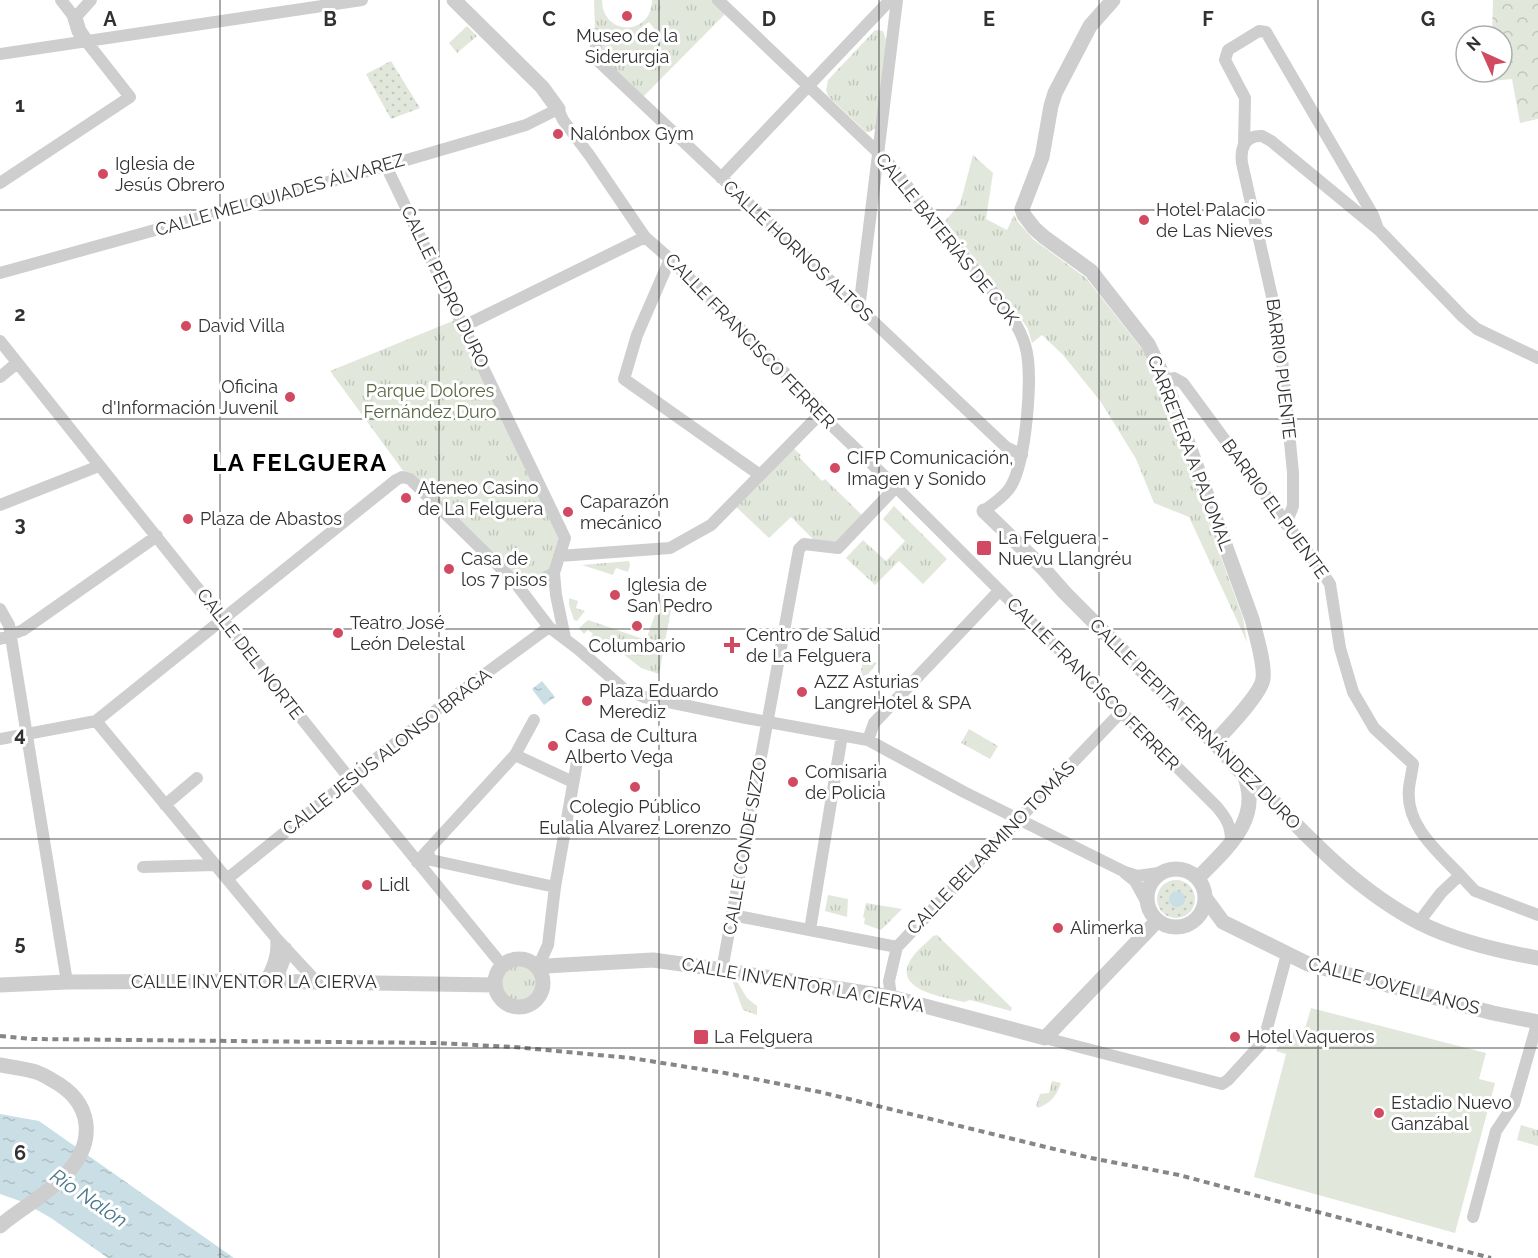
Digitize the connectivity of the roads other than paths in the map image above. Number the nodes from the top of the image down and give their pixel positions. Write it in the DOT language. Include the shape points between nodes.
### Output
graph roads {
  1 [pos="61,0"];
  2 [pos="91,0"];
  3 [pos="362,0"];
  4 [pos="454,0"];
  5 [pos="718,0"];
  6 [pos="890,0"];
  7 [pos="897,0"];
  8 [pos="1113,0"];
  9 [pos="75,18"];
  10 [pos="596,34"];
  11 [pos="86,41"];
  12 [pos="0,54"];
  13 [pos="808,86"];
  14 [pos="558,109"];
  15 [pos="1244,145"];
  16 [pos="879,153"];
  17 [pos="386,166"];
  18 [pos="721,178"];
  19 [pos="0,183"];
  20 [pos="1379,231"];
  21 [pos="645,237"];
  22 [pos="670,259"];
  23 [pos="0,273"];
  24 [pos="860,309"];
  25 [pos="464,326"];
  26 [pos="0,341"];
  27 [pos="1538,358"];
  28 [pos="17,363"];
  29 [pos="0,377"];
  30 [pos="1165,380"];
  31 [pos="822,411"];
  32 [pos="1022,455"];
  33 [pos="99,466"];
  34 [pos="760,475"];
  35 [pos="896,487"];
  36 [pos="999,501"];
  37 [pos="0,505"];
  38 [pos="984,511"];
  39 [pos="996,522"];
  40 [pos="1286,524"];
  41 [pos="157,536"];
  42 [pos="559,556"];
  43 [pos="554,573"];
  44 [pos="514,581"];
  45 [pos="999,591"];
  46 [pos="0,609"];
  47 [pos="223,619"];
  48 [pos="549,627"];
  49 [pos="5,637"];
  50 [pos="565,638"];
  51 [pos="1121,712"];
  52 [pos="534,720"];
  53 [pos="96,721"];
  54 [pos="767,723"];
  55 [pos="26,735"];
  56 [pos="842,735"];
  57 [pos="0,739"];
  58 [pos="868,740"];
  59 [pos="1214,743"];
  60 [pos="515,754"];
  61 [pos="577,762"];
  62 [pos="1244,775"];
  63 [pos="197,778"];
  64 [pos="350,779"];
  65 [pos="573,782"];
  66 [pos="1271,800"];
  67 [pos="1251,804"];
  68 [pos="165,805"];
  69 [pos="1018,818"];
  70 [pos="1231,842"];
  71 [pos="427,851"];
  72 [pos="438,861"];
  73 [pos="417,862"];
  74 [pos="216,865"];
  75 [pos="143,867"];
  76 [pos="1125,872"];
  77 [pos="1159,873"];
  78 [pos="1460,875"];
  79 [pos="429,877"];
  80 [pos="1198,878"];
  81 [pos="227,879"];
  82 [pos="555,887"];
  83 [pos="1206,899"];
  84 [pos="1146,901"];
  85 [pos="732,915"];
  86 [pos="1538,915"];
  87 [pos="1157,921"];
  88 [pos="1223,922"];
  89 [pos="1419,922"];
  90 [pos="1191,924"];
  91 [pos="810,930"];
  92 [pos="276,938"];
  93 [pos="549,945"];
  94 [pos="897,947"];
  95 [pos="290,954"];
  96 [pos="1287,954"];
  97 [pos="1538,958"];
  98 [pos="502,965"];
  99 [pos="563,965"];
  100 [pos="594,965"];
  101 [pos="538,968"];
  102 [pos="722,970"];
  103 [pos="277,981"];
  104 [pos="316,981"];
  105 [pos="67,982"];
  106 [pos="5,983"];
  107 [pos="494,985"];
  108 [pos="543,986"];
  109 [pos="891,997"];
  110 [pos="1538,1022"];
  111 [pos="1045,1038"];
  112 [pos="0,1065"];
  113 [pos="1473,1217"];
  114 [pos="0,1226"];
  1 -- 9 [label="street"];
  2 -- 9 [label="street"];
  3 -- 11 [label="street"];
  4 -- 14 [label="street" via="542,87"];
  5 -- 13 [label="street, CALLE BATERÍAS DE COK"];
  6 -- 13 [label="street"];
  7 -- 16 [label="street"];
  8 -- 30 [label="street, CARRETERA A PAJOMAL" via="1086,32 1055,93 1042,157 1022,208 1039,233 1091,271 1148,344"];
  9 -- 11 [label="street"];
  10 -- 18 [label="street, CALLE HORNOS ALTOS" via="596,59"];
  11 -- 12 [label="street"];
  11 -- 19 [label="street" via="130,97"];
  13 -- 16 [label="street, CALLE BATERÍAS DE COK"];
  13 -- 18 [label="street"];
  14 -- 17 [label="street, CALLE MELQUIADES ÁLVAREZ" via="526,125"];
  14 -- 21 [label="street, CALLE FRANCISCO FERRER"];
  15 -- 20 [label="street, BARRIO PUENTE" via="1254,135 1271,141"];
  15 -- 20 [label="street, BARRIO PUENTE" via="1245,98 1225,60 1228,50 1259,31 1266,32"];
  15 -- 40 [label="street, BARRIO PUENTE" via="1242,163 1279,328 1293,473 1293,507"];
  16 -- 24 [label="street"];
  16 -- 32 [label="street, CALLE BATERÍAS DE COK" via="1019,328 1026,347 1029,384"];
  17 -- 23 [label="street, CALLE MELQUIADES ÁLVAREZ"];
  17 -- 25 [label="street, CALLE PEDRO DURO"];
  18 -- 24 [label="street, CALLE HORNOS ALTOS"];
  20 -- 27 [label="street, BARRIO PUENTE" via="1477,329"];
  21 -- 22 [label="street, CALLE FRANCISCO FERRER"];
  21 -- 25 [label="street"];
  22 -- 31 [label="street, CALLE FRANCISCO FERRER"];
  22 -- 34 [label="street" via="637,335 624,379"];
  24 -- 32 [label="street, CALLE HORNOS ALTOS" via="1006,447"];
  25 -- 42 [label="street, CALLE PEDRO DURO" via="565,538"];
  26 -- 28 [label="street, CALLE DEL NORTE"];
  28 -- 29 [label="street"];
  28 -- 33 [label="street, CALLE DEL NORTE"];
  30 -- 40 [label="street, BARRIO EL PUENTE" via="1174,378 1183,383"];
  30 -- 59 [label="street, CARRETERA A PAJOMAL" via="1259,646 1263,681 1244,711"];
  31 -- 34 [label="street"];
  31 -- 35 [label="street, CALLE FRANCISCO FERRER" via="828,422"];
  32 -- 36 [label="street, CALLE BATERÍAS DE COK" via="1011,486"];
  33 -- 37 [label="street"];
  33 -- 41 [label="street, CALLE DEL NORTE"];
  34 -- 42 [label="street" via="711,525 670,548"];
  35 -- 45 [label="street, CALLE FRANCISCO FERRER"];
  35 -- 54 [label="street, CALLE CONDE SIZZO" via="838,548 804,544 799,549"];
  36 -- 38 [label="street, CALLE BATERÍAS DE COK"];
  36 -- 39 [label="street, CALLE BATERÍAS DE COK"];
  38 -- 39 [label="street, CALLE PEPITA FERNÁNDEZ DURO"];
  39 -- 59 [label="street, CALLE PEPITA FERNÁNDEZ DURO"];
  40 -- 78 [label="street, BARRIO EL PUENTE" via="1330,585 1340,648 1363,711 1374,728 1413,764 1408,789 1414,821"];
  41 -- 47 [label="street, CALLE DEL NORTE"];
  41 -- 49 [label="street" via="23,630"];
  42 -- 43 [label="street"];
  43 -- 44 [label="street" via="536,582"];
  43 -- 50 [label="street"];
  44 -- 47 [label="street" via="410,479 402,477"];
  44 -- 48 [label="street"];
  45 -- 51 [label="street, CALLE FRANCISCO FERRER"];
  45 -- 58 [label="street" via="874,723"];
  46 -- 49 [label="street" via="9,625"];
  47 -- 53 [label="street"];
  47 -- 64 [label="street, CALLE DEL NORTE"];
  48 -- 50 [label="street"];
  48 -- 64 [label="street, CALLE JESÚS ALONSO BRAGA"];
  49 -- 55 [label="street"];
  50 -- 54 [label="street" via="634,693"];
  51 -- 69 [label="street, CALLE BELARMINO TOMÁS"];
  51 -- 70 [label="street, CALLE FRANCISCO FERRER" via="1217,807 1228,820"];
  52 -- 60 [label="street"];
  53 -- 55 [label="street"];
  53 -- 68 [label="street"];
  54 -- 56 [label="street"];
  54 -- 85 [label="street, CALLE CONDE SIZZO"];
  55 -- 57 [label="street"];
  55 -- 105 [label="street"];
  56 -- 58 [label="street"];
  56 -- 91 [label="street"];
  58 -- 69 [label="street"];
  59 -- 62 [label="street, CALLE PEPITA FERNÁNDEZ DURO"];
  60 -- 65 [label="street"];
  60 -- 71 [label="street"];
  61 -- 65 [label="street"];
  62 -- 66 [label="street, CALLE PEPITA FERNÁNDEZ DURO"];
  62 -- 67 [label="street"];
  63 -- 68 [label="street"];
  64 -- 73 [label="street, CALLE DEL NORTE"];
  64 -- 81 [label="street, CALLE JESÚS ALONSO BRAGA"];
  65 -- 82 [label="street"];
  66 -- 67 [label="street" via="1265,798"];
  66 -- 89 [label="street, CALLE PEPITA FERNÁNDEZ DURO" via="1358,882"];
  67 -- 70 [label="street" via="1245,824"];
  68 -- 74 [label="street"];
  69 -- 76 [label="street"];
  69 -- 94 [label="street, CALLE BELARMINO TOMÁS"];
  70 -- 80 [label="street"];
  71 -- 72 [label="street" via="431,860"];
  71 -- 73 [label="street"];
  72 -- 79 [label="street" via="431,867"];
  72 -- 82 [label="street"];
  73 -- 79 [label="street, CALLE DEL NORTE"];
  74 -- 75 [label="street"];
  74 -- 81 [label="street"];
  76 -- 77 [label="street" via="1137,876"];
  76 -- 84 [label="street"];
  77 -- 80 [label="street" via="1174,868"];
  77 -- 84 [label="street" via="1149,885"];
  78 -- 86 [label="street" via="1475,891"];
  78 -- 89 [label="street"];
  79 -- 98 [label="street, CALLE DEL NORTE"];
  80 -- 83 [label="street"];
  81 -- 92 [label="street"];
  82 -- 93 [label="street"];
  83 -- 88 [label="street, CALLE JOVELLANOS"];
  83 -- 90 [label="street" via="1203,911"];
  84 -- 87 [label="street"];
  85 -- 91 [label="street"];
  85 -- 102 [label="street, CALLE CONDE SIZZO"];
  87 -- 90 [label="street" via="1180,928"];
  87 -- 111 [label="street"];
  88 -- 90 [label="street"];
  88 -- 96 [label="street, CALLE JOVELLANOS"];
  89 -- 97 [label="street, CALLE PEPITA FERNÁNDEZ DURO" via="1446,934"];
  91 -- 94 [label="street"];
  92 -- 95 [label="street"];
  92 -- 103 [label="street"];
  93 -- 99 [label="street" via="550,954"];
  93 -- 101 [label="street"];
  94 -- 109 [label="street, CALLE BELARMINO TOMÁS" via="889,981"];
  95 -- 103 [label="street"];
  95 -- 104 [label="street"];
  96 -- 110 [label="street, CALLE JOVELLANOS" via="1357,978"];
  96 -- 111 [label="street" via="1260,1045 1222,1084"];
  98 -- 101 [label="street" via="526,959"];
  98 -- 107 [label="street"];
  99 -- 100 [label="street, CALLE INVENTOR LA CIERVA"];
  99 -- 101 [label="street, CALLE INVENTOR LA CIERVA"];
  100 -- 102 [label="street, CALLE INVENTOR LA CIERVA" via="653,960"];
  100 -- 108 [label="street, CALLE INVENTOR LA CIERVA" via="554,976"];
  101 -- 108 [label="street"];
  102 -- 109 [label="street, CALLE INVENTOR LA CIERVA"];
  103 -- 104 [label="street, CALLE INVENTOR LA CIERVA"];
  103 -- 105 [label="street, CALLE INVENTOR LA CIERVA"];
  104 -- 107 [label="street, CALLE INVENTOR LA CIERVA"];
  105 -- 106 [label="street, CALLE INVENTOR LA CIERVA"];
  107 -- 108 [label="street" via="498,996 518,1008 538,998"];
  109 -- 111 [label="street, CALLE INVENTOR LA CIERVA"];
  110 -- 113 [label="street" via="1514,1104 1496,1131"];
  112 -- 114 [label="street" via="38,1072 61,1085 76,1098 87,1122 87,1136 67,1174"];
}
